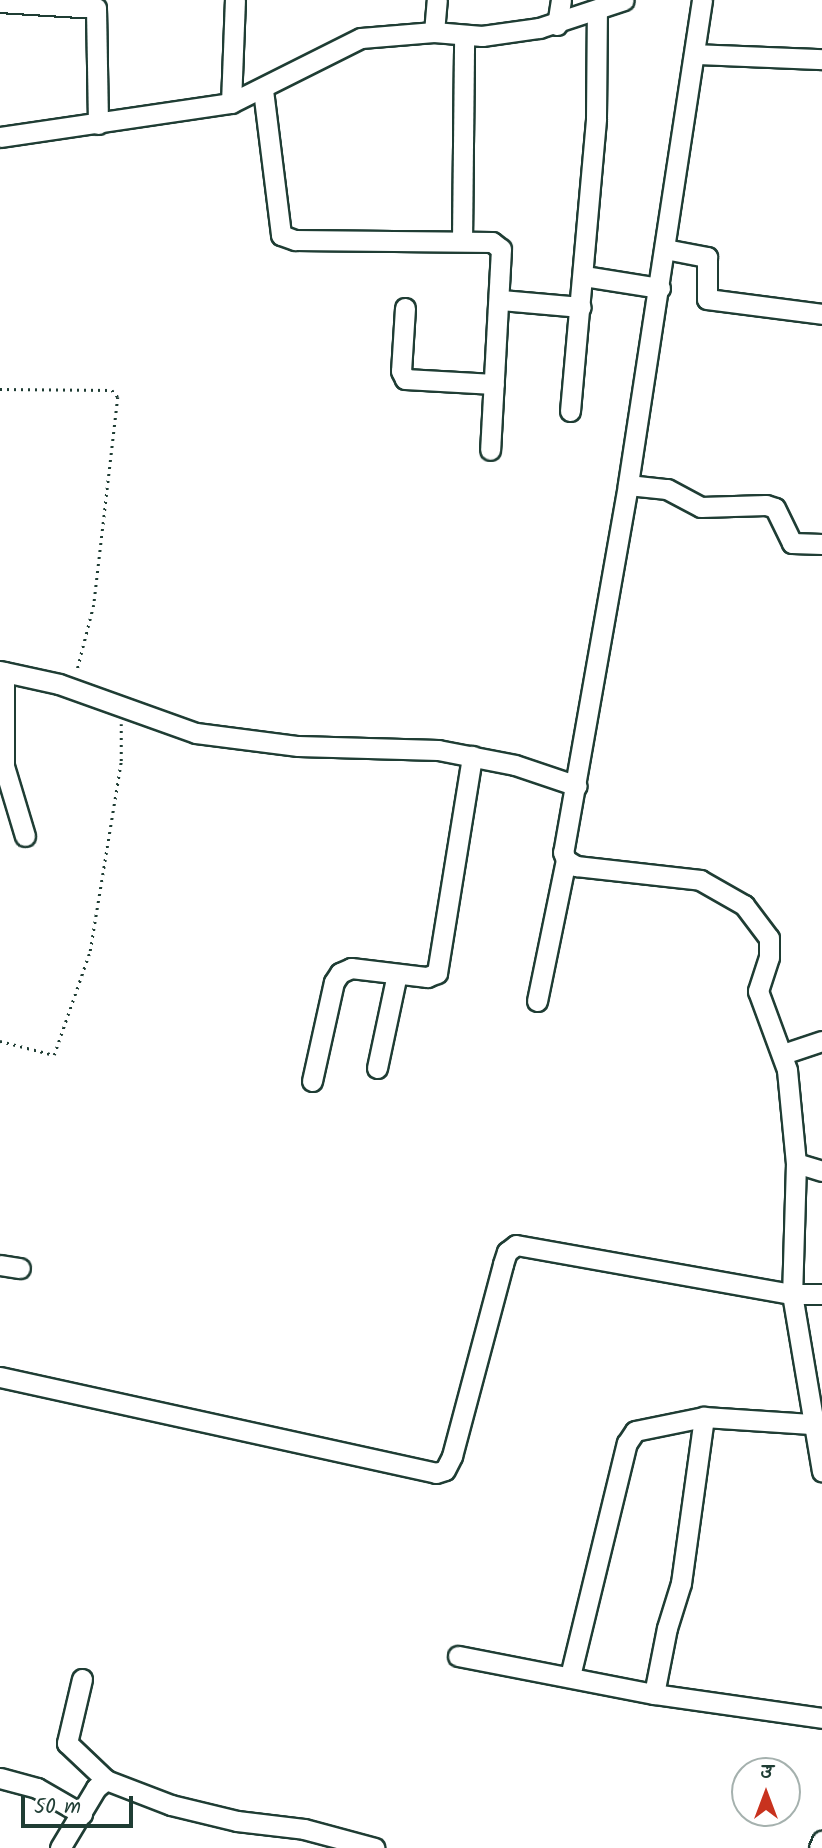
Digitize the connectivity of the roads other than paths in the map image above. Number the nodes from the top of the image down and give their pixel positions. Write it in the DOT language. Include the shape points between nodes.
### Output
graph roads {
  1 [pos="235,0"];
  2 [pos="437,0"];
  3 [pos="561,0"];
  4 [pos="624,0"];
  5 [pos="702,0"];
  6 [pos="0,2"];
  7 [pos="96,4"];
  8 [pos="597,12"];
  9 [pos="557,25"];
  10 [pos="434,32"];
  11 [pos="464,36"];
  12 [pos="695,54"];
  13 [pos="822,59"];
  14 [pos="263,90"];
  15 [pos="231,103"];
  16 [pos="98,124"];
  17 [pos="0,137"];
  18 [pos="462,242"];
  19 [pos="665,249"];
  20 [pos="584,276"];
  21 [pos="660,288"];
  22 [pos="501,300"];
  23 [pos="581,307"];
  24 [pos="405,308"];
  25 [pos="822,314"];
  26 [pos="494,384"];
  27 [pos="570,411"];
  28 [pos="490,450"];
  29 [pos="628,485"];
  30 [pos="822,544"];
  31 [pos="2,671"];
  32 [pos="472,756"];
  33 [pos="577,786"];
  34 [pos="25,836"];
  35 [pos="566,860"];
  36 [pos="397,974"];
  37 [pos="537,1001"];
  38 [pos="822,1041"];
  39 [pos="783,1054"];
  40 [pos="377,1068"];
  41 [pos="312,1081"];
  42 [pos="796,1163"];
  43 [pos="822,1171"];
  44 [pos="0,1265"];
  45 [pos="20,1268"];
  46 [pos="792,1294"];
  47 [pos="822,1294"];
  48 [pos="0,1377"];
  49 [pos="704,1417"];
  50 [pos="811,1424"];
  51 [pos="819,1451"];
  52 [pos="822,1471"];
  53 [pos="458,1656"];
  54 [pos="570,1676"];
  55 [pos="82,1679"];
  56 [pos="654,1694"];
  57 [pos="822,1718"];
  58 [pos="0,1778"];
  59 [pos="106,1780"];
  60 [pos="82,1814"];
  61 [pos="822,1840"];
  62 [pos="60,1848"];
  63 [pos="375,1848"];
  64 [pos="819,1848"];
  1 -- 15 [label="street"];
  2 -- 10 [label="street"];
  3 -- 9 [label="street"];
  4 -- 8 [label="street"];
  5 -- 12 [label="street"];
  6 -- 7 [label="street"];
  7 -- 16 [label="street"];
  8 -- 9 [label="street"];
  8 -- 20 [label="street" via="596,118"];
  9 -- 11 [label="street"];
  10 -- 11 [label="street"];
  10 -- 14 [label="street" via="349,41"];
  11 -- 18 [label="street"];
  12 -- 13 [label="street"];
  12 -- 19 [label="street"];
  14 -- 15 [label="street"];
  14 -- 18 [label="street" via="281,235 295,240"];
  15 -- 16 [label="street"];
  16 -- 17 [label="street"];
  18 -- 22 [label="street" via="492,243 501,249"];
  19 -- 21 [label="street"];
  19 -- 25 [label="street" via="707,257 707,299"];
  20 -- 21 [label="street"];
  20 -- 23 [label="street"];
  21 -- 29 [label="street"];
  22 -- 23 [label="street"];
  22 -- 26 [label="street"];
  23 -- 27 [label="street"];
  24 -- 26 [label="street" via="401,371 405,379"];
  26 -- 28 [label="street"];
  29 -- 30 [label="street" via="667,489 701,507 766,505 775,508 792,543"];
  29 -- 33 [label="street"];
  31 -- 32 [label="street" via="72,689 196,733 298,746 418,748"];
  31 -- 34 [label="street" via="4,766"];
  32 -- 33 [label="street"];
  32 -- 36 [label="street" via="452,862 441,963 437,973 427,977"];
  33 -- 35 [label="street" via="563,852"];
  35 -- 37 [label="street"];
  35 -- 39 [label="street" via="576,866 700,880 749,910 769,938 769,957 758,990"];
  36 -- 40 [label="street"];
  36 -- 41 [label="street" via="351,968 340,973 334,982"];
  38 -- 39 [label="street"];
  39 -- 42 [label="street"];
  42 -- 43 [label="street"];
  42 -- 46 [label="street"];
  44 -- 45 [label="street"];
  46 -- 47 [label="street"];
  46 -- 48 [label="street" via="516,1245 506,1252 452,1456 445,1470 436,1473"];
  46 -- 50 [label="street"];
  49 -- 50 [label="street"];
  49 -- 54 [label="street" via="646,1427 635,1431 627,1443"];
  49 -- 56 [label="street" via="681,1583"];
  50 -- 51 [label="street"];
  51 -- 52 [label="street"];
  53 -- 54 [label="street"];
  54 -- 56 [label="street"];
  55 -- 59 [label="street" via="67,1742"];
  56 -- 57 [label="street"];
  58 -- 60 [label="street" via="37,1788"];
  59 -- 60 [label="street"];
  59 -- 63 [label="street" via="171,1805 237,1821 304,1829"];
  60 -- 62 [label="street"];
  61 -- 64 [label="street"];
}
